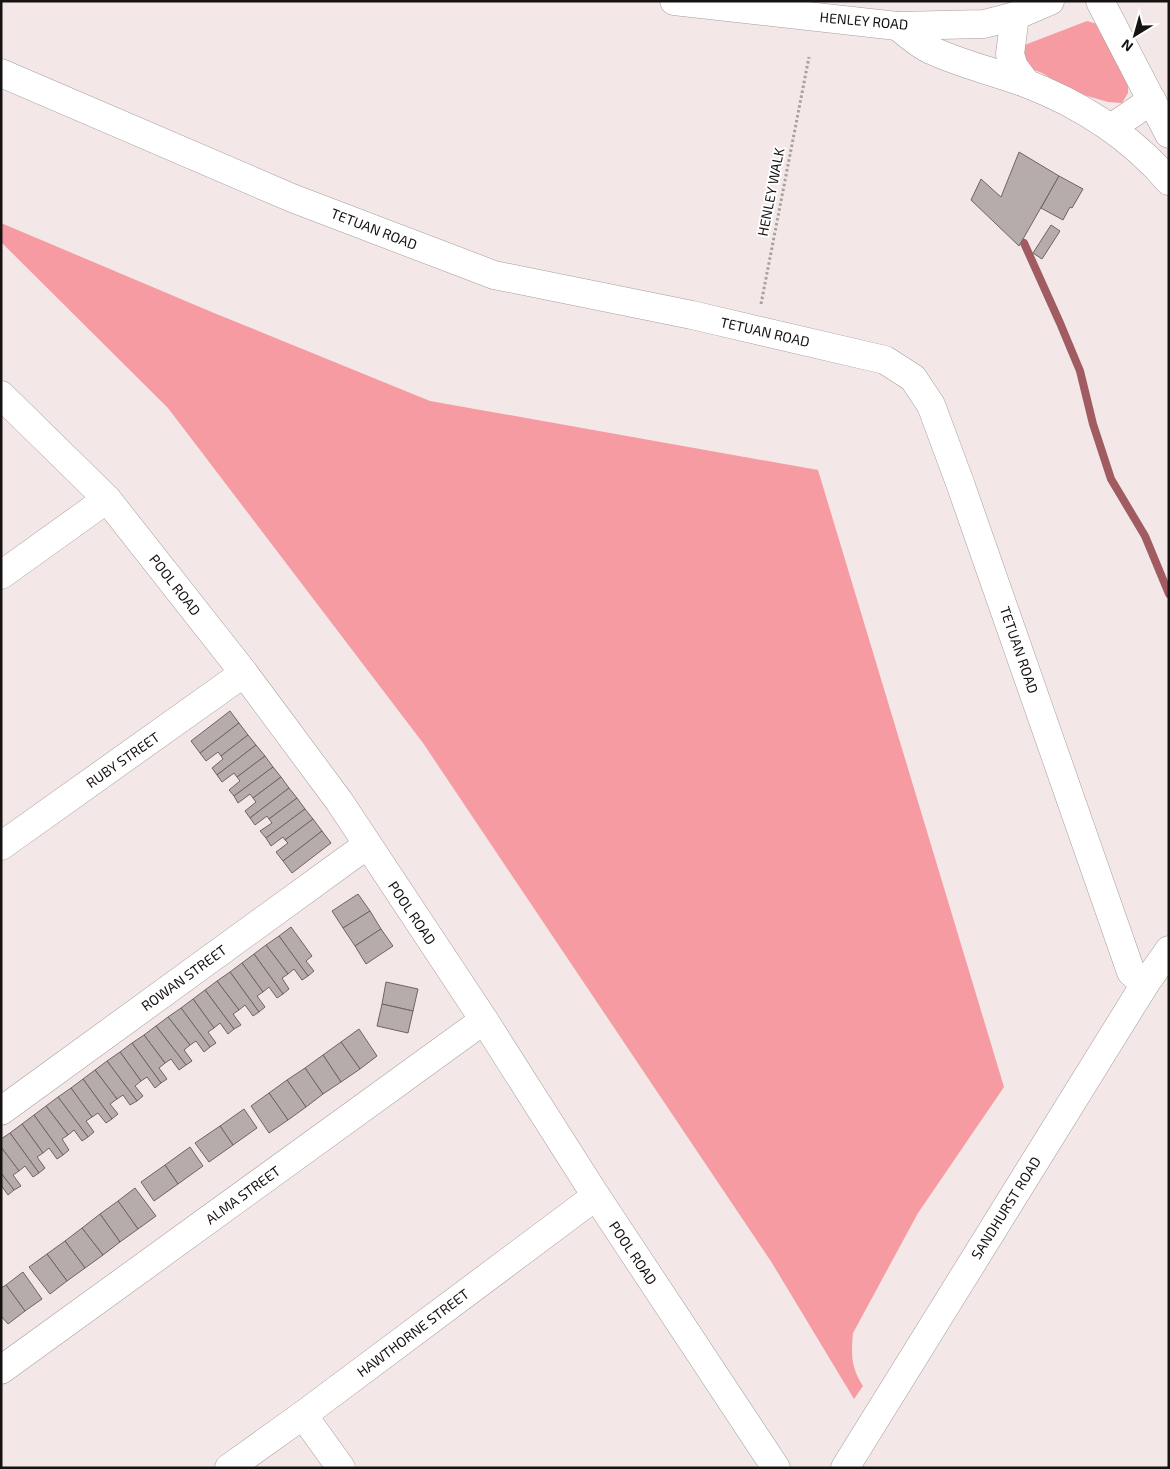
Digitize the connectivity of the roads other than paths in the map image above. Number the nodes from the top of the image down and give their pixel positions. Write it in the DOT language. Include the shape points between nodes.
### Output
graph roads {
  1 [pos="674,1"];
  2 [pos="1050,1"];
  3 [pos="1100,1"];
  4 [pos="1015,16"];
  5 [pos="897,26"];
  6 [pos="1,73"];
  7 [pos="1026,83"];
  8 [pos="1152,100"];
  9 [pos="1111,128"];
  10 [pos="1169,134"];
  11 [pos="1169,181"];
  12 [pos="1,395"];
  13 [pos="107,499"];
  14 [pos="1,575"];
  15 [pos="244,673"];
  16 [pos="367,845"];
  17 [pos="1,846"];
  18 [pos="1169,950"];
  19 [pos="1145,984"];
  20 [pos="484,1020"];
  21 [pos="1,1111"];
  22 [pos="596,1196"];
  23 [pos="1,1370"];
  24 [pos="302,1415"];
  25 [pos="229,1468"];
  26 [pos="341,1468"];
  27 [pos="776,1468"];
  28 [pos="845,1468"];
  1 -- 5 [label="street, HENLEY ROAD"];
  2 -- 4 [label="street, HENLEY ROAD"];
  3 -- 8 [label="street"];
  4 -- 5 [label="street, HENLEY ROAD" via="984,24"];
  4 -- 7 [label="street" via="1010,54 1014,67"];
  5 -- 7 [label="street" via="930,50"];
  6 -- 19 [label="street, TETUAN ROAD" via="292,198 494,275 692,315 885,360 914,378 931,405 960,482 1131,972"];
  7 -- 9 [label="street" via="1070,102"];
  8 -- 9 [label="street"];
  8 -- 10 [label="street"];
  9 -- 11 [label="street" via="1136,147"];
  12 -- 13 [label="street, POOL ROAD"];
  13 -- 14 [label="street"];
  13 -- 15 [label="street, POOL ROAD"];
  15 -- 16 [label="street, POOL ROAD"];
  15 -- 17 [label="street, RUBY STREET"];
  16 -- 20 [label="street, POOL ROAD"];
  16 -- 21 [label="street, ROWAN STREET"];
  18 -- 19 [label="street, SANDHURST ROAD"];
  19 -- 28 [label="street, SANDHURST ROAD"];
  20 -- 22 [label="street, POOL ROAD"];
  20 -- 23 [label="street, ALMA STREET"];
  22 -- 24 [label="street, HAWTHORNE STREET"];
  22 -- 27 [label="street, POOL ROAD"];
  24 -- 25 [label="street, HAWTHORNE STREET"];
  24 -- 26 [label="street"];
}
